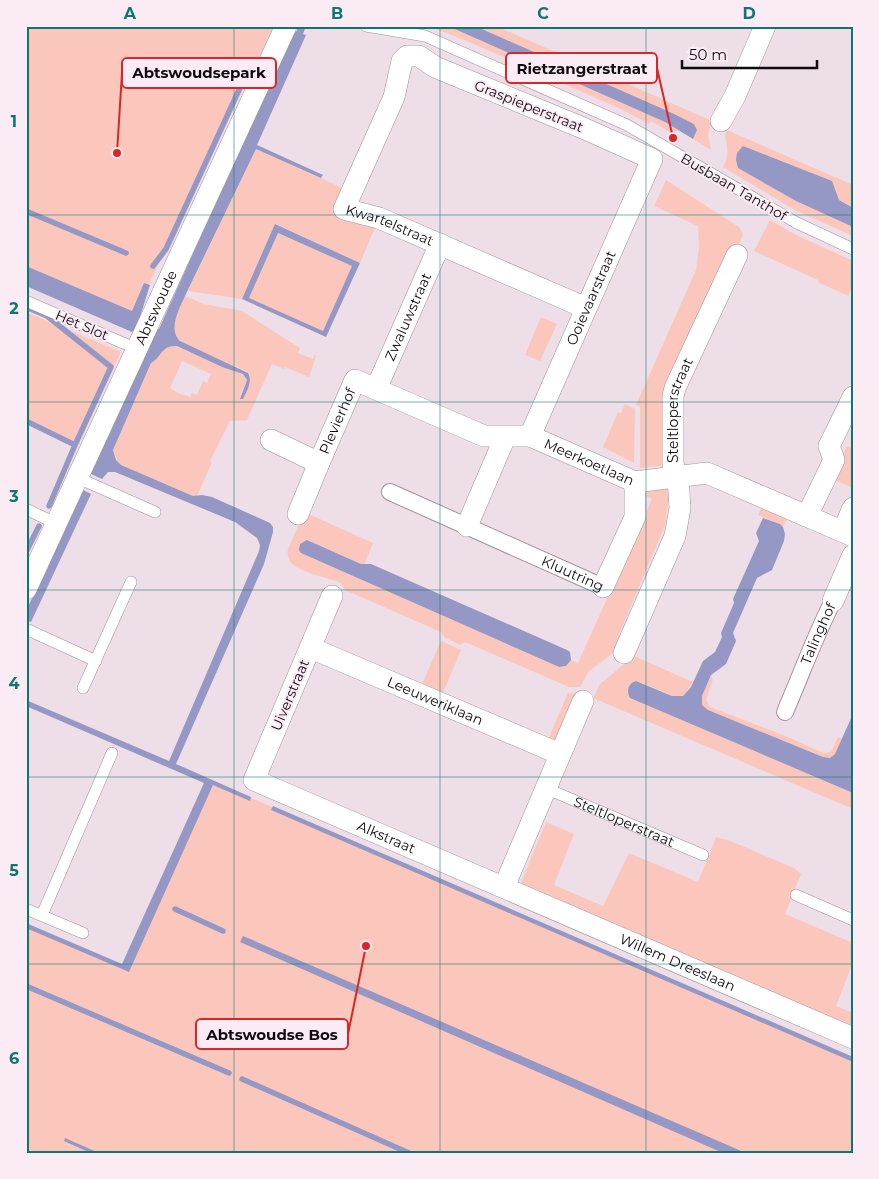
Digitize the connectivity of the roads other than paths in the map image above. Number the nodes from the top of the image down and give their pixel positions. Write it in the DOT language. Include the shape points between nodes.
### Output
graph roads {
  1 [pos="286,26"];
  2 [pos="366,26"];
  3 [pos="766,26"];
  4 [pos="406,56"];
  5 [pos="721,121"];
  6 [pos="652,159"];
  7 [pos="440,244"];
  8 [pos="853,249"];
  9 [pos="737,256"];
  10 [pos="26,301"];
  11 [pos="586,308"];
  12 [pos="144,335"];
  13 [pos="355,380"];
  14 [pos="376,389"];
  15 [pos="853,397"];
  16 [pos="505,436"];
  17 [pos="530,436"];
  18 [pos="271,440"];
  19 [pos="319,462"];
  20 [pos="678,477"];
  21 [pos="78,478"];
  22 [pos="635,482"];
  23 [pos="390,492"];
  24 [pos="853,508"];
  25 [pos="26,509"];
  26 [pos="155,512"];
  27 [pos="298,514"];
  28 [pos="807,516"];
  29 [pos="57,524"];
  30 [pos="467,526"];
  31 [pos="848,534"];
  32 [pos="853,555"];
  33 [pos="32,577"];
  34 [pos="131,582"];
  35 [pos="603,587"];
  36 [pos="332,596"];
  37 [pos="833,601"];
  38 [pos="26,629"];
  39 [pos="311,648"];
  40 [pos="624,654"];
  41 [pos="96,661"];
  42 [pos="83,688"];
  43 [pos="583,701"];
  44 [pos="785,712"];
  45 [pos="112,753"];
  46 [pos="560,754"];
  47 [pos="268,786"];
  48 [pos="546,788"];
  49 [pos="702,855"];
  50 [pos="504,887"];
  51 [pos="796,895"];
  52 [pos="26,909"];
  53 [pos="42,915"];
  54 [pos="853,920"];
  55 [pos="83,933"];
  56 [pos="853,1038"];
  1 -- 12 [label="street, Abtswoude"];
  2 -- 8 [label="lane, Busbaan Tanthof" via="425,36 627,125 797,223"];
  3 -- 5 [label="street"];
  4 -- 6 [label="street, Graspieperstraat" via="419,56 436,67"];
  4 -- 7 [label="street, Kwartelstraat" via="394,97 344,209 379,218"];
  6 -- 11 [label="street, Ooievaarstraat"];
  7 -- 11 [label="street, Kwartelstraat"];
  7 -- 14 [label="street, Zwaluwstraat"];
  9 -- 20 [label="street, Steltloperstraat" via="675,388 673,465"];
  10 -- 12 [label="lane, Het Slot"];
  11 -- 17 [label="street, Ooievaarstraat"];
  12 -- 21 [label="street, Abtswoude"];
  13 -- 14 [label="street, Meerkoetlaan"];
  13 -- 19 [label="street, Plevierhof"];
  14 -- 16 [label="street, Meerkoetlaan" via="484,436"];
  15 -- 28 [label="street" via="829,446 834,460"];
  16 -- 17 [label="street, Meerkoetlaan"];
  16 -- 30 [label="street"];
  17 -- 22 [label="street, Meerkoetlaan"];
  18 -- 19 [label="street, Plevierhof"];
  19 -- 27 [label="street, Plevierhof"];
  20 -- 22 [label="street, Meerkoetlaan"];
  20 -- 28 [label="street, Meerkoetlaan" via="707,473"];
  20 -- 40 [label="street, Steltloperstraat" via="680,508 674,536"];
  21 -- 26 [label="lane"];
  21 -- 29 [label="street, Abtswoude"];
  22 -- 35 [label="street, Kluutring" via="634,516"];
  23 -- 30 [label="street, Kluutring"];
  24 -- 31 [label="street"];
  25 -- 29 [label="lane"];
  28 -- 31 [label="street, Meerkoetlaan"];
  29 -- 33 [label="street, Abtswoude"];
  30 -- 35 [label="street, Kluutring"];
  32 -- 37 [label="street, Talinghof"];
  34 -- 41 [label="lane"];
  36 -- 39 [label="street, Uiverstraat"];
  37 -- 44 [label="street, Talinghof"];
  38 -- 41 [label="lane"];
  39 -- 46 [label="street, Leeuweriklaan"];
  39 -- 47 [label="street, Uiverstraat" via="254,780"];
  41 -- 42 [label="lane"];
  43 -- 46 [label="street"];
  45 -- 53 [label="lane"];
  46 -- 48 [label="street"];
  47 -- 50 [label="street, Alkstraat"];
  48 -- 49 [label="lane, Steltloperstraat"];
  48 -- 50 [label="street"];
  50 -- 56 [label="street, Willem Dreeslaan"];
  51 -- 54 [label="lane"];
  52 -- 53 [label="lane"];
  53 -- 55 [label="lane"];
}
